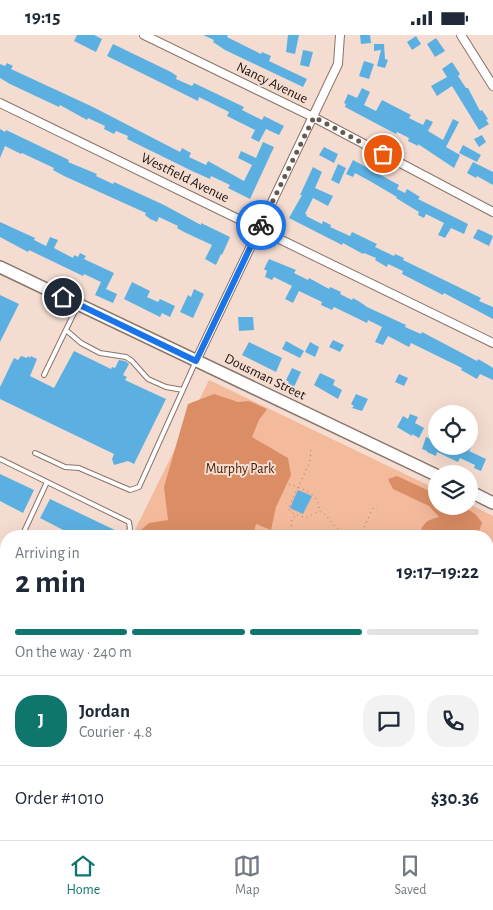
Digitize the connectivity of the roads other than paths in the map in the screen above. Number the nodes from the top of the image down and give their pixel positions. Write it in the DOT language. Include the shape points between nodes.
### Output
graph roads {
  1 [pos="144,35"];
  2 [pos="340,35"];
  3 [pos="461,35"];
  4 [pos="493,87"];
  5 [pos="0,103"];
  6 [pos="314,117"];
  7 [pos="493,212"];
  8 [pos="260,228"];
  9 [pos="0,267"];
  10 [pos="78,305"];
  11 [pos="66,330"];
  12 [pos="493,343"];
  13 [pos="196,361"];
  14 [pos="44,375"];
  15 [pos="183,390"];
  16 [pos="35,453"];
  17 [pos="0,459"];
  18 [pos="428,471"];
  19 [pos="47,482"];
  20 [pos="478,496"];
  21 [pos="493,503"];
  22 [pos="25,530"];
  23 [pos="129,530"];
  1 -- 6 [label="street, Nancy Avenue"];
  2 -- 6 [label="street" via="338,64"];
  3 -- 4 [label="street"];
  5 -- 8 [label="street, Westfield Avenue"];
  6 -- 7 [label="street, Nancy Avenue"];
  6 -- 8 [label="street"];
  8 -- 12 [label="street, Westfield Avenue"];
  8 -- 13 [label="street"];
  9 -- 10 [label="street, Dousman Street"];
  10 -- 11 [label="lane"];
  10 -- 13 [label="street, Dousman Street"];
  11 -- 14 [label="lane"];
  11 -- 15 [label="lane" via="100,353 126,357 148,379"];
  13 -- 15 [label="lane"];
  13 -- 18 [label="street, Dousman Street"];
  15 -- 16 [label="lane" via="135,490 79,468 65,467"];
  17 -- 19 [label="lane"];
  19 -- 22 [label="lane"];
  19 -- 23 [label="lane" via="129,522"];
  20 -- 21 [label="street"];
}
